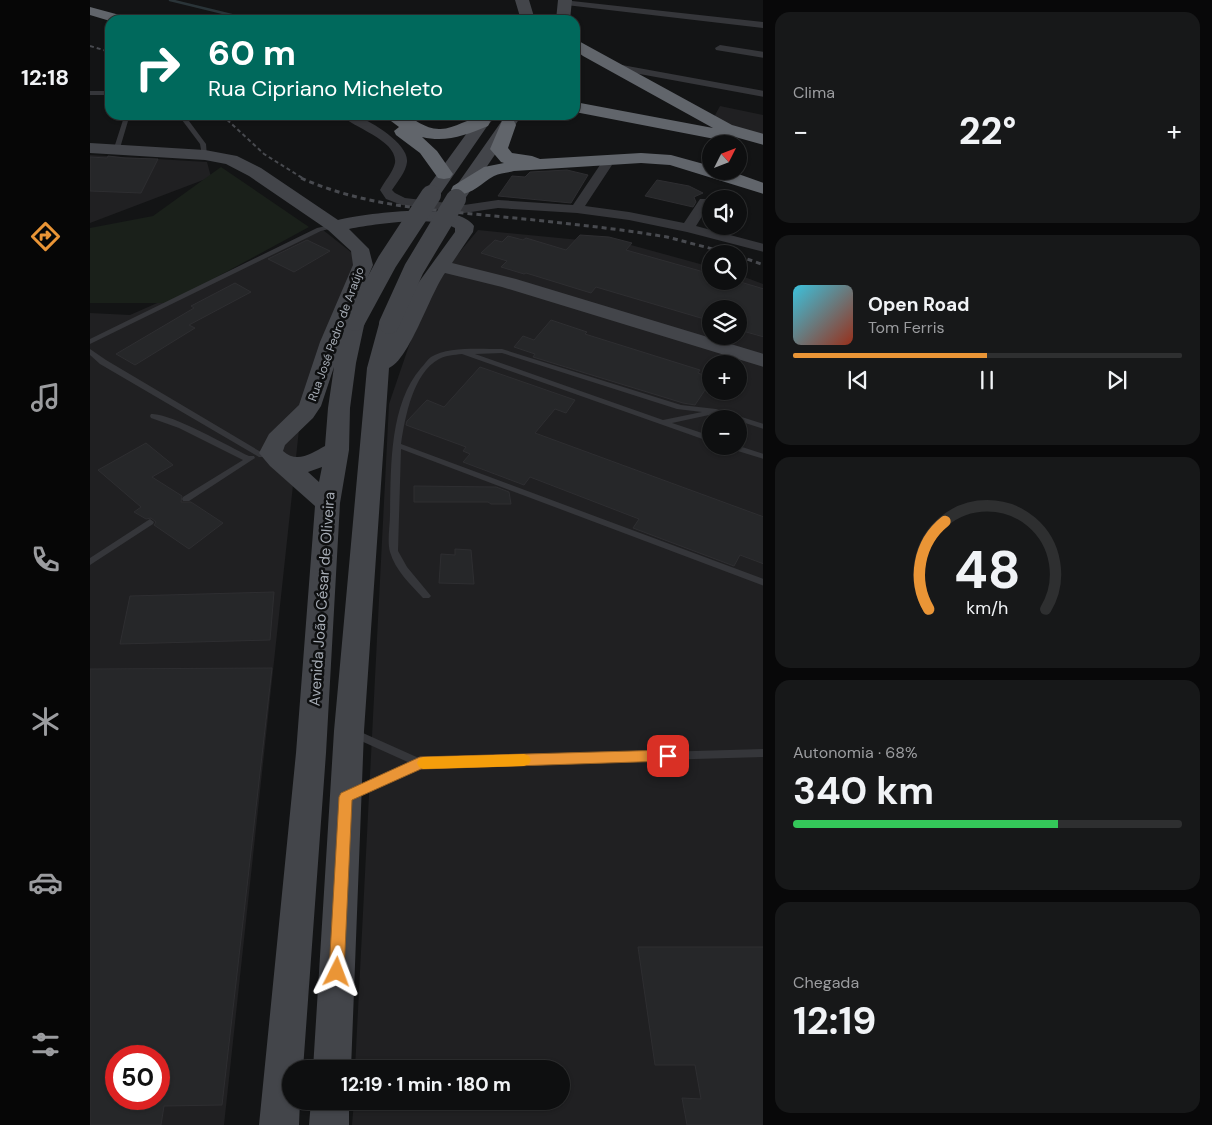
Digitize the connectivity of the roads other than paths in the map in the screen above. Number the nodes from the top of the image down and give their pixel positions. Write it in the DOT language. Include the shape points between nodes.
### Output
graph roads {
  1 [pos="522,0"];
  2 [pos="565,1"];
  3 [pos="90,11"];
  4 [pos="105,15"];
  5 [pos="526,15"];
  6 [pos="564,15"];
  7 [pos="763,15"];
  8 [pos="90,19"];
  9 [pos="744,23"];
  10 [pos="105,24"];
  11 [pos="763,25"];
  12 [pos="580,47"];
  13 [pos="720,48"];
  14 [pos="763,55"];
  15 [pos="580,58"];
  16 [pos="647,78"];
  17 [pos="90,92"];
  18 [pos="105,94"];
  19 [pos="763,94"];
  20 [pos="580,109"];
  21 [pos="580,110"];
  22 [pos="580,110"];
  23 [pos="126,120"];
  24 [pos="185,120"];
  25 [pos="355,120"];
  26 [pos="383,120"];
  27 [pos="400,120"];
  28 [pos="482,120"];
  29 [pos="484,120"];
  30 [pos="510,120"];
  31 [pos="511,120"];
  32 [pos="702,140"];
  33 [pos="90,148"];
  34 [pos="117,148"];
  35 [pos="757,148"];
  36 [pos="205,155"];
  37 [pos="702,164"];
  38 [pos="606,165"];
  39 [pos="702,168"];
  40 [pos="444,174"];
  41 [pos="738,180"];
  42 [pos="748,180"];
  43 [pos="763,185"];
  44 [pos="763,189"];
  45 [pos="458,194"];
  46 [pos="702,207"];
  47 [pos="577,209"];
  48 [pos="335,226"];
  49 [pos="688,228"];
  50 [pos="763,248"];
  51 [pos="439,266"];
  52 [pos="90,342"];
  53 [pos="90,351"];
  54 [pos="463,352"];
  55 [pos="763,361"];
  56 [pos="378,368"];
  57 [pos="707,410"];
  58 [pos="702,414"];
  59 [pos="154,416"];
  60 [pos="747,421"];
  61 [pos="663,422"];
  62 [pos="763,426"];
  63 [pos="702,436"];
  64 [pos="397,445"];
  65 [pos="337,450"];
  66 [pos="747,452"];
  67 [pos="763,457"];
  68 [pos="272,458"];
  69 [pos="248,459"];
  70 [pos="186,499"];
  71 [pos="328,503"];
  72 [pos="150,522"];
  73 [pos="90,562"];
  74 [pos="763,583"];
  75 [pos="426,596"];
  76 [pos="349,731"];
  77 [pos="763,753"];
  78 [pos="420,763"];
  79 [pos="346,797"];
  80 [pos="332,1060"];
  81 [pos="330,1110"];
  82 [pos="279,1125"];
  83 [pos="329,1125"];
  1 -- 5 [label="main road"];
  2 -- 6 [label="main road"];
  2 -- 9 [label="street"];
  3 -- 4 [label="highway"];
  7 -- 9 [label="street"];
  8 -- 10 [label="highway"];
  9 -- 11 [label="street"];
  12 -- 16 [label="highway" via="611,66"];
  13 -- 14 [label="street"];
  15 -- 20 [label="highway" via="593,62 656,97 657,101 651,106"];
  16 -- 19 [label="street"];
  16 -- 35 [label="highway"];
  17 -- 18 [label="lane"];
  21 -- 35 [label="highway"];
  22 -- 32 [label="highway" via="605,119"];
  23 -- 34 [label="lane"];
  24 -- 36 [label="lane" via="203,144"];
  25 -- 47 [label="street" via="399,150 401,164 386,190 390,196 402,201 464,209 498,204"];
  26 -- 40 [label="highway" via="421,144 432,154"];
  27 -- 28 [label="highway" via="415,130 433,135 454,134"];
  29 -- 40 [label="main road, Avenida João César de Oliveira"];
  30 -- 45 [label="main road"];
  31 -- 37 [label="highway" via="499,149 506,158 518,161 639,154 669,155"];
  33 -- 34 [label="main road, Rua José Pedro de Araújo"];
  34 -- 36 [label="main road, Rua José Pedro de Araújo"];
  36 -- 48 [label="main road, Rua José Pedro de Araújo" via="231,160 255,172"];
  38 -- 47 [label="street"];
  39 -- 45 [label="highway" via="671,160 641,158 514,166 490,171"];
  40 -- 65 [label="main road, Avenida João César de Oliveira, bridge" via="387,262 355,321 345,363"];
  41 -- 44 [label="highway"];
  42 -- 43 [label="highway"];
  45 -- 56 [label="main road, bridge" via="414,269 389,324"];
  46 -- 49 [label="street"];
  47 -- 49 [label="street"];
  48 -- 51 [label="main road" via="395,215 457,221 465,226 464,232"];
  48 -- 52 [label="lane" via="319,229"];
  48 -- 68 [label="main road, Rua José Pedro de Araújo" via="360,249 363,265 331,342 310,406 306,414 272,443"];
  49 -- 50 [label="street"];
  51 -- 55 [label="main road" via="508,283"];
  51 -- 56 [label="main road" via="395,352"];
  53 -- 68 [label="lane" via="103,362"];
  54 -- 57 [label="lane" via="502,352 680,407"];
  54 -- 61 [label="lane"];
  54 -- 64 [label="lane" via="445,353 431,360 413,381 402,412"];
  56 -- 76 [label="main road"];
  58 -- 61 [label="lane"];
  59 -- 69 [label="lane" via="182,426"];
  60 -- 62 [label="lane"];
  61 -- 63 [label="lane"];
  64 -- 74 [label="lane"];
  64 -- 75 [label="lane" via="394,551 406,575"];
  65 -- 68 [label="main road" via="306,465 296,466"];
  65 -- 71 [label="main road, Avenida João César de Oliveira"];
  66 -- 67 [label="lane"];
  68 -- 69 [label="lane"];
  68 -- 71 [label="main road"];
  69 -- 70 [label="lane"];
  71 -- 82 [label="main road, Avenida João César de Oliveira" via="311,753"];
  72 -- 73 [label="lane"];
  76 -- 78 [label="lane"];
  76 -- 79 [label="main road"];
  77 -- 78 [label="lane"];
  78 -- 79 [label="lane"];
  79 -- 80 [label="main road"];
  81 -- 83 [label="main road"];
}
